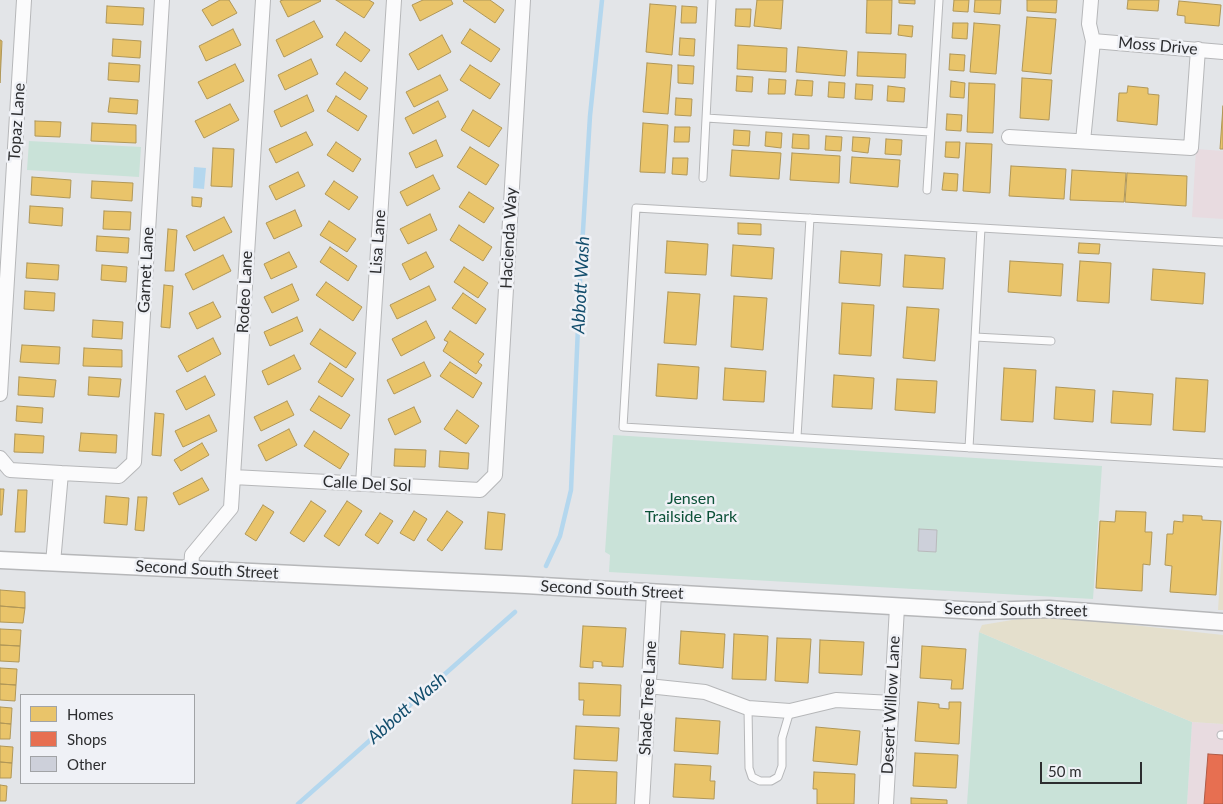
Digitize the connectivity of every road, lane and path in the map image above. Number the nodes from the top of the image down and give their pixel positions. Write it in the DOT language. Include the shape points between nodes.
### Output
graph roads {
  1 [pos="24,0"];
  2 [pos="162,0"];
  3 [pos="263,0"];
  4 [pos="394,0"];
  5 [pos="524,0"];
  6 [pos="712,0"];
  7 [pos="939,0"];
  8 [pos="1091,0"];
  9 [pos="1093,41"];
  10 [pos="1198,49"];
  11 [pos="1223,52"];
  12 [pos="706,118"];
  13 [pos="930,132"];
  14 [pos="1009,137"];
  15 [pos="1083,141"];
  16 [pos="703,178"];
  17 [pos="926,190"];
  18 [pos="810,218"];
  19 [pos="981,228"];
  20 [pos="1223,242"];
  21 [pos="975,337"];
  22 [pos="1051,341"];
  23 [pos="0,394"];
  24 [pos="797,437"];
  25 [pos="969,448"];
  26 [pos="0,458"];
  27 [pos="1223,463"];
  28 [pos="61,473"];
  29 [pos="495,475"];
  30 [pos="234,477"];
  31 [pos="363,484"];
  32 [pos="0,560"];
  33 [pos="53,563"];
  34 [pos="191,570"];
  35 [pos="654,593"];
  36 [pos="896,607"];
  37 [pos="1223,622"];
  38 [pos="648,686"];
  39 [pos="892,704"];
  40 [pos="748,708"];
  41 [pos="790,711"];
  42 [pos="642,804"];
  43 [pos="886,804"];
  1 -- 23 [label="street, Topaz Lane"];
  2 -- 28 [label="street, Garnet Lane" via="134,462 119,476"];
  3 -- 30 [label="street, Rodeo Lane"];
  4 -- 31 [label="street, Lisa Lane"];
  5 -- 29 [label="street, Hacienda Way"];
  6 -- 12 [label="lane"];
  7 -- 13 [label="lane"];
  8 -- 9 [label="street" via="1089,24"];
  9 -- 10 [label="street, Moss Drive"];
  9 -- 15 [label="street"];
  10 -- 11 [label="street, Moss Drive"];
  10 -- 15 [label="street" via="1191,148"];
  12 -- 13 [label="lane"];
  12 -- 16 [label="lane"];
  13 -- 17 [label="lane"];
  14 -- 15 [label="street"];
  18 -- 19 [label="lane"];
  18 -- 24 [label="lane"];
  18 -- 24 [label="lane" via="636,208 623,427"];
  19 -- 20 [label="lane"];
  19 -- 21 [label="lane"];
  21 -- 22 [label="lane"];
  21 -- 25 [label="lane"];
  24 -- 25 [label="lane"];
  25 -- 27 [label="lane"];
  26 -- 28 [label="street" via="10,470"];
  28 -- 33 [label="street"];
  29 -- 31 [label="street, Calle Del Sol" via="480,490"];
  30 -- 31 [label="street, Calle Del Sol"];
  30 -- 34 [label="street, Rodeo Lane" via="232,508 192,555"];
  32 -- 33 [label="street, Second South Street"];
  33 -- 34 [label="street, Second South Street"];
  34 -- 35 [label="street, Second South Street"];
  35 -- 36 [label="street, Second South Street"];
  35 -- 38 [label="street, Shade Tree Lane"];
  36 -- 37 [label="street, Second South Street" via="979,611 1049,609"];
  36 -- 39 [label="street, Desert Willow Lane"];
  38 -- 40 [label="street" via="705,692"];
  38 -- 42 [label="street, Shade Tree Lane"];
  39 -- 41 [label="street" via="836,700"];
  39 -- 43 [label="street, Desert Willow Lane"];
  40 -- 41 [label="street"];
  40 -- 41 [label="lane" via="749,768 752,778 760,782 778,777 782,766 782,738"];
}
